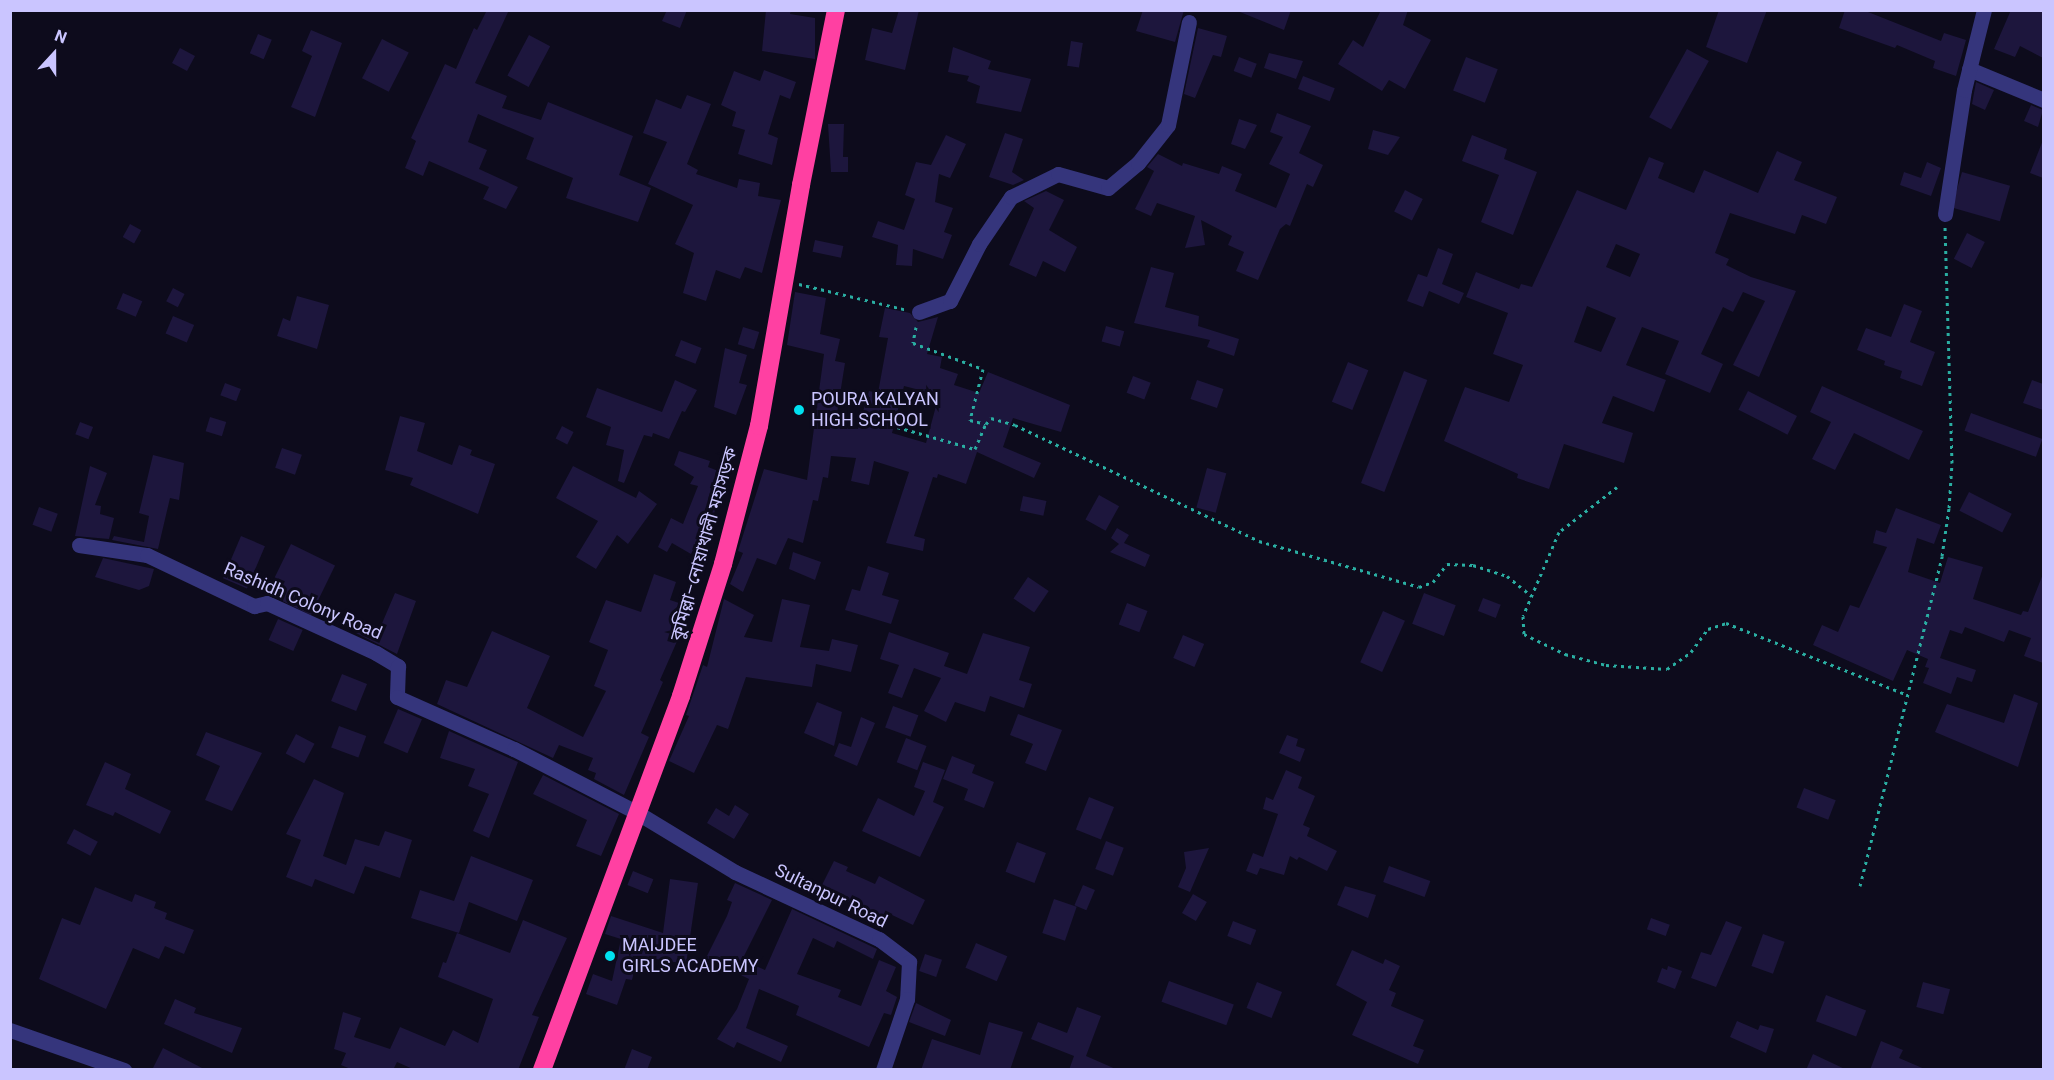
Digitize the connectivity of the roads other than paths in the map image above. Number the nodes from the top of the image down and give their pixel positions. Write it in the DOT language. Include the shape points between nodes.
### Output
graph roads {
  1 [pos="836,10"];
  2 [pos="1984,10"];
  3 [pos="1189,22"];
  4 [pos="1969,69"];
  5 [pos="2043,100"];
  6 [pos="1945,214"];
  7 [pos="919,312"];
  8 [pos="78,545"];
  9 [pos="636,812"];
  10 [pos="10,1030"];
  11 [pos="124,1070"];
  12 [pos="542,1070"];
  13 [pos="883,1070"];
  1 -- 9 [label="highway, কুমিল্লা–নোয়াখালী মহাসড়ক" via="759,426 723,564 681,696"];
  2 -- 4 [label="street"];
  3 -- 7 [label="street" via="1168,125 1138,163 1108,188 1058,174 1011,197 979,244 951,301"];
  4 -- 5 [label="street"];
  4 -- 6 [label="street"];
  8 -- 9 [label="street, Rashidh Colony Road" via="147,555 254,606 267,603 376,653 398,666 397,697 514,749"];
  9 -- 12 [label="highway, কুমিল্লা–নোয়াখালী মহাসড়ক"];
  9 -- 13 [label="street, Sultanpur Road" via="735,872 879,939 909,962 907,999"];
  10 -- 11 [label="street"];
}
